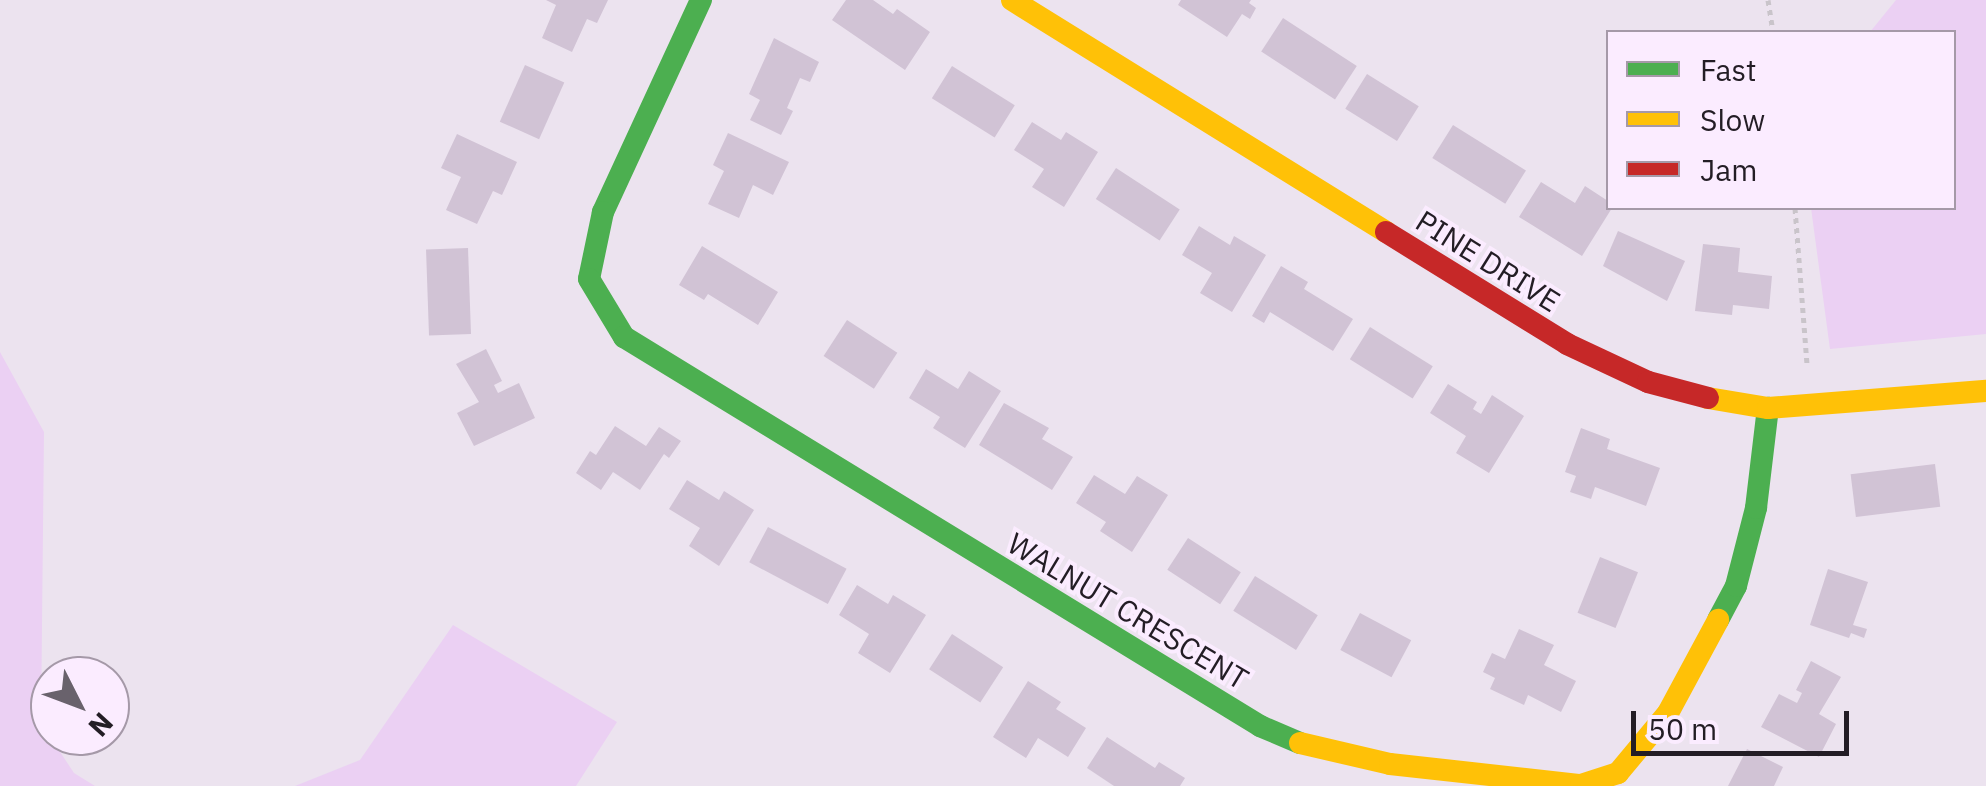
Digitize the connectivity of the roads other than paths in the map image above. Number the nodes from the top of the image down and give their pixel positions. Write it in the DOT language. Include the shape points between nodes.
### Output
graph roads {
  1 [pos="701,0"];
  2 [pos="1012,0"];
  3 [pos="1986,391"];
  4 [pos="1768,408"];
  1 -- 4 [label="street, WALNUT CRESCENT" via="603,212 589,280 624,337 1260,726 1309,747 1390,764 1550,782 1581,784 1618,774 1668,713 1736,586 1756,508"];
  2 -- 4 [label="street, PINE DRIVE" via="1567,344 1676,392"];
  3 -- 4 [label="street, PINE DRIVE"];
}
